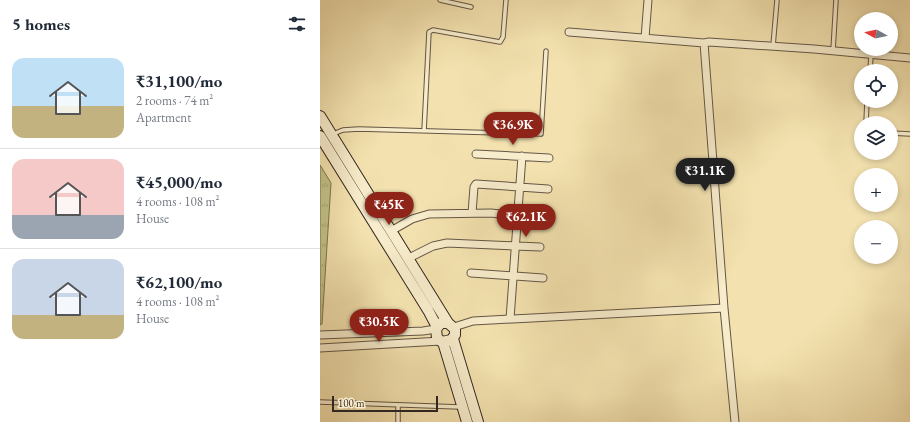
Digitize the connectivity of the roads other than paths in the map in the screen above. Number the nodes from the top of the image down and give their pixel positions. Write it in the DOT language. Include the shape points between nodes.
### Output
graph roads {
  1 [pos="440,0"];
  2 [pos="506,0"];
  3 [pos="648,0"];
  4 [pos="777,0"];
  5 [pos="836,0"];
  6 [pos="471,7"];
  7 [pos="569,32"];
  8 [pos="646,38"];
  9 [pos="704,44"];
  10 [pos="774,46"];
  11 [pos="546,51"];
  12 [pos="833,51"];
  13 [pos="854,53"];
  14 [pos="884,56"];
  15 [pos="910,58"];
  16 [pos="320,116"];
  17 [pos="424,131"];
  18 [pos="898,133"];
  19 [pos="332,134"];
  20 [pos="910,134"];
  21 [pos="320,136"];
  22 [pos="476,154"];
  23 [pos="522,156"];
  24 [pos="549,158"];
  25 [pos="520,186"];
  26 [pos="548,189"];
  27 [pos="472,213"];
  28 [pos="518,216"];
  29 [pos="544,219"];
  30 [pos="392,231"];
  31 [pos="516,246"];
  32 [pos="540,247"];
  33 [pos="409,258"];
  34 [pos="471,273"];
  35 [pos="513,276"];
  36 [pos="543,278"];
  37 [pos="724,308"];
  38 [pos="510,319"];
  39 [pos="451,325"];
  40 [pos="437,328"];
  41 [pos="320,335"];
  42 [pos="446,341"];
  43 [pos="320,348"];
  44 [pos="320,402"];
  45 [pos="398,405"];
  46 [pos="464,407"];
  47 [pos="398,422"];
  48 [pos="468,422"];
  49 [pos="478,422"];
  50 [pos="736,422"];
  1 -- 6 [label="lane"];
  2 -- 17 [label="lane" via="503,36 500,42 430,31"];
  3 -- 8 [label="street"];
  4 -- 10 [label="lane"];
  5 -- 12 [label="lane"];
  7 -- 8 [label="street"];
  8 -- 9 [label="street"];
  9 -- 10 [label="street" via="709,42"];
  9 -- 37 [label="street"];
  10 -- 12 [label="street"];
  11 -- 17 [label="lane" via="541,134"];
  12 -- 13 [label="street"];
  14 -- 15 [label="street"];
  16 -- 19 [label="main road"];
  17 -- 19 [label="lane" via="351,129"];
  18 -- 20 [label="lane"];
  19 -- 30 [label="main road"];
  21 -- 40 [label="main road"];
  22 -- 23 [label="street"];
  23 -- 24 [label="street"];
  23 -- 25 [label="street"];
  25 -- 26 [label="street"];
  25 -- 27 [label="street" via="476,184"];
  25 -- 28 [label="street"];
  27 -- 28 [label="street"];
  27 -- 30 [label="street" via="420,215"];
  28 -- 29 [label="street"];
  28 -- 31 [label="street"];
  30 -- 33 [label="main road"];
  31 -- 32 [label="street"];
  31 -- 33 [label="street" via="440,244"];
  31 -- 35 [label="street"];
  33 -- 39 [label="main road"];
  34 -- 35 [label="street"];
  35 -- 36 [label="street"];
  35 -- 38 [label="street"];
  37 -- 38 [label="street"];
  37 -- 50 [label="street"];
  38 -- 39 [label="street"];
  39 -- 40 [label="main road" via="441,323"];
  39 -- 42 [label="main road" via="456,332"];
  40 -- 41 [label="street" via="424,331"];
  40 -- 42 [label="main road" via="437,338"];
  42 -- 43 [label="street"];
  42 -- 46 [label="main road"];
  42 -- 49 [label="main road"];
  44 -- 45 [label="lane"];
  45 -- 46 [label="lane"];
  45 -- 47 [label="lane"];
  46 -- 48 [label="main road"];
}
